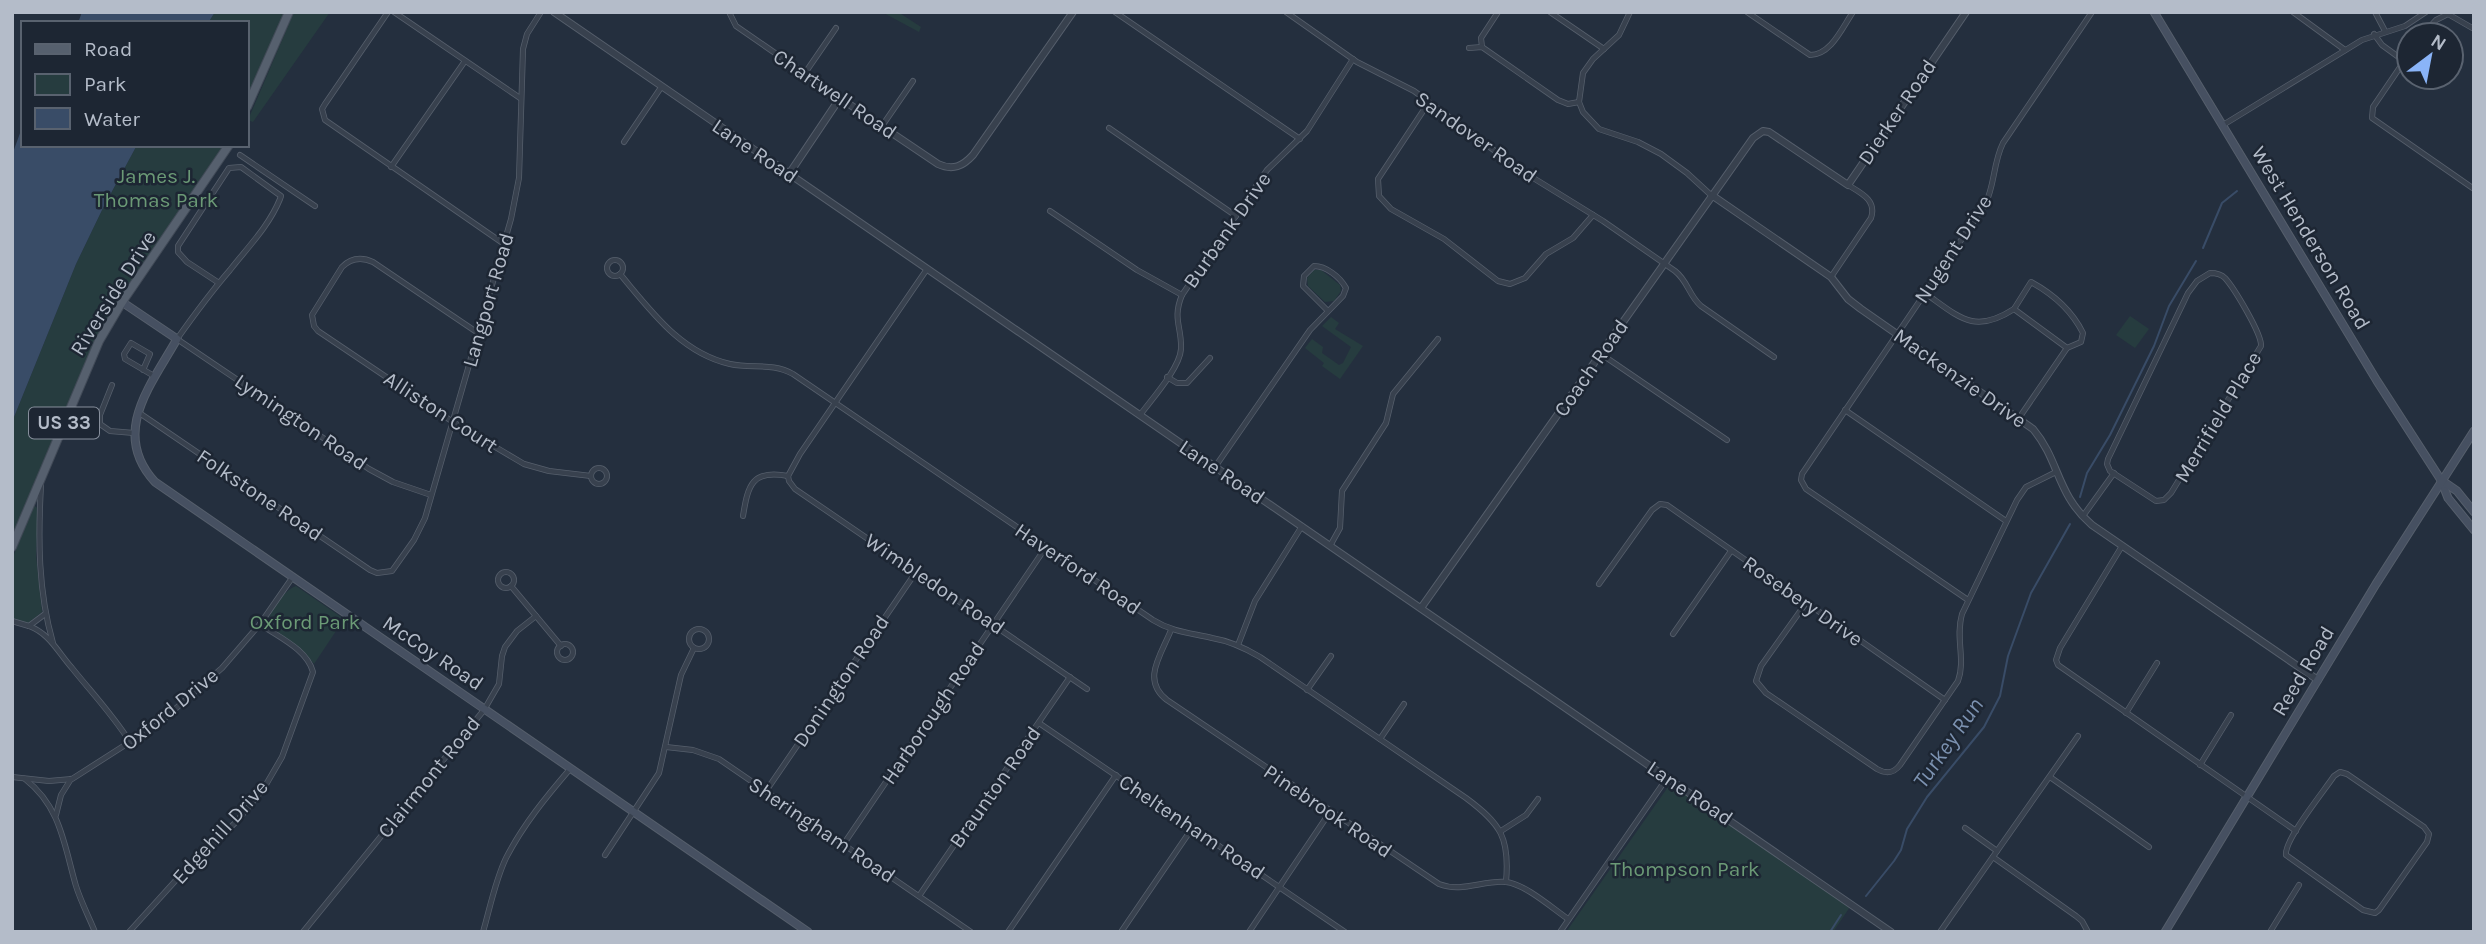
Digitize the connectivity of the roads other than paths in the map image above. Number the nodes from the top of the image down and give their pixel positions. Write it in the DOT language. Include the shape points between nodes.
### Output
graph roads {
  1 [pos="289,12"];
  2 [pos="388,12"];
  3 [pos="394,12"];
  4 [pos="541,12"];
  5 [pos="554,12"];
  6 [pos="729,12"];
  7 [pos="1073,12"];
  8 [pos="1115,12"];
  9 [pos="1286,12"];
  10 [pos="1498,12"];
  11 [pos="1550,12"];
  12 [pos="1630,12"];
  13 [pos="1746,12"];
  14 [pos="1853,12"];
  15 [pos="1966,12"];
  16 [pos="2092,12"];
  17 [pos="2154,12"];
  18 [pos="2293,12"];
  19 [pos="2375,12"];
  20 [pos="2426,12"];
  21 [pos="2435,21"];
  22 [pos="2460,21"];
  23 [pos="836,28"];
  24 [pos="2385,31"];
  25 [pos="2375,34"];
  26 [pos="1482,47"];
  27 [pos="1469,48"];
  28 [pos="1604,49"];
  29 [pos="2345,50"];
  30 [pos="2395,54"];
  31 [pos="1353,59"];
  32 [pos="465,61"];
  33 [pos="805,73"];
  34 [pos="2395,74"];
  35 [pos="913,81"];
  36 [pos="662,86"];
  37 [pos="840,98"];
  38 [pos="521,99"];
  39 [pos="1429,102"];
  40 [pos="1579,102"];
  41 [pos="248,105"];
  42 [pos="2222,125"];
  43 [pos="882,126"];
  44 [pos="1109,128"];
  45 [pos="1300,139"];
  46 [pos="624,142"];
  47 [pos="228,147"];
  48 [pos="240,155"];
  49 [pos="391,167"];
  50 [pos="789,174"];
  51 [pos="1848,185"];
  52 [pos="283,186"];
  53 [pos="2474,189"];
  54 [pos="1713,196"];
  55 [pos="280,198"];
  56 [pos="316,206"];
  57 [pos="1050,211"];
  58 [pos="1592,215"];
  59 [pos="1236,216"];
  60 [pos="504,243"];
  61 [pos="1665,265"];
  62 [pos="927,269"];
  63 [pos="620,274"];
  64 [pos="1831,277"];
  65 [pos="219,283"];
  66 [pos="1925,293"];
  67 [pos="1182,295"];
  68 [pos="122,302"];
  69 [pos="2014,309"];
  70 [pos="1328,311"];
  71 [pos="478,333"];
  72 [pos="1897,334"];
  73 [pos="177,338"];
  74 [pos="1438,339"];
  75 [pos="2067,348"];
  76 [pos="1601,354"];
  77 [pos="1774,357"];
  78 [pos="1210,358"];
  79 [pos="143,370"];
  80 [pos="155,377"];
  81 [pos="1167,377"];
  82 [pos="112,385"];
  83 [pos="835,402"];
  84 [pos="1845,410"];
  85 [pos="137,411"];
  86 [pos="1140,415"];
  87 [pos="2019,418"];
  88 [pos="453,422"];
  89 [pos="2474,431"];
  90 [pos="134,433"];
  91 [pos="1727,440"];
  92 [pos="1215,467"];
  93 [pos="2056,472"];
  94 [pos="2114,473"];
  95 [pos="41,476"];
  96 [pos="591,476"];
  97 [pos="788,476"];
  98 [pos="2441,480"];
  99 [pos="430,495"];
  100 [pos="2474,512"];
  101 [pos="743,516"];
  102 [pos="2083,517"];
  103 [pos="2006,521"];
  104 [pos="1302,526"];
  105 [pos="2474,530"];
  106 [pos="2122,545"];
  107 [pos="1330,546"];
  108 [pos="12,547"];
  109 [pos="1046,547"];
  110 [pos="1731,551"];
  111 [pos="916,572"];
  112 [pos="385,574"];
  113 [pos="292,578"];
  114 [pos="1599,584"];
  115 [pos="511,586"];
  116 [pos="1968,600"];
  117 [pos="1806,603"];
  118 [pos="1420,608"];
  119 [pos="45,614"];
  120 [pos="536,616"];
  121 [pos="12,621"];
  122 [pos="260,624"];
  123 [pos="993,624"];
  124 [pos="29,626"];
  125 [pos="1171,630"];
  126 [pos="1673,634"];
  127 [pos="53,643"];
  128 [pos="1238,645"];
  129 [pos="561,646"];
  130 [pos="694,648"];
  131 [pos="1331,656"];
  132 [pos="2157,663"];
  133 [pos="1070,677"];
  134 [pos="2318,680"];
  135 [pos="1087,689"];
  136 [pos="1307,690"];
  137 [pos="1945,699"];
  138 [pos="1404,704"];
  139 [pos="484,710"];
  140 [pos="2126,713"];
  141 [pos="2231,715"];
  142 [pos="1039,723"];
  143 [pos="2078,736"];
  144 [pos="1380,739"];
  145 [pos="131,743"];
  146 [pos="666,747"];
  147 [pos="2200,765"];
  148 [pos="570,769"];
  149 [pos="1116,775"];
  150 [pos="2050,777"];
  151 [pos="12,778"];
  152 [pos="25,778"];
  153 [pos="1667,778"];
  154 [pos="72,779"];
  155 [pos="766,791"];
  156 [pos="2247,797"];
  157 [pos="1538,799"];
  158 [pos="634,812"];
  159 [pos="1331,812"];
  160 [pos="56,816"];
  161 [pos="1193,827"];
  162 [pos="1965,828"];
  163 [pos="1501,831"];
  164 [pos="2296,831"];
  165 [pos="843,845"];
  166 [pos="2150,847"];
  167 [pos="1997,851"];
  168 [pos="605,855"];
  169 [pos="1993,857"];
  170 [pos="1506,882"];
  171 [pos="2299,885"];
  172 [pos="1279,887"];
  173 [pos="919,896"];
  174 [pos="1568,919"];
  175 [pos="1123,929"];
  176 [pos="96,932"];
  177 [pos="129,932"];
  178 [pos="303,932"];
  179 [pos="482,932"];
  180 [pos="808,932"];
  181 [pos="971,932"];
  182 [pos="1008,932"];
  183 [pos="1132,932"];
  184 [pos="1249,932"];
  185 [pos="1345,932"];
  186 [pos="1560,932"];
  187 [pos="1891,932"];
  188 [pos="1940,932"];
  189 [pos="2088,932"];
  190 [pos="2165,932"];
  191 [pos="2270,932"];
  1 -- 41 [label="main road"];
  2 -- 49 [label="street" via="325,104 323,114 330,124"];
  3 -- 32 [label="street"];
  4 -- 38 [label="street, Langport Road" via="523,49"];
  5 -- 36 [label="street, Lane Road"];
  6 -- 33 [label="street, Chartwell Road" via="736,26"];
  7 -- 43 [label="street, Chartwell Road" via="974,155 961,166 938,164"];
  8 -- 45 [label="street"];
  9 -- 31 [label="street, Sandover Road"];
  10 -- 26 [label="street" via="1481,38"];
  11 -- 28 [label="street"];
  12 -- 28 [label="street" via="1619,35"];
  13 -- 14 [label="street" via="1803,52 1817,55 1829,47"];
  15 -- 51 [label="street, Dierker Road"];
  16 -- 66 [label="street, Nugent Drive" via="2003,143 1985,205"];
  17 -- 42 [label="main road, West Henderson Road"];
  18 -- 29 [label="street"];
  19 -- 24 [label="street"];
  20 -- 24 [label="street" via="2405,26"];
  21 -- 22 [label="street" via="2448,14"];
  23 -- 33 [label="street"];
  24 -- 25 [label="street"];
  25 -- 29 [label="street"];
  25 -- 30 [label="street"];
  26 -- 27 [label="street"];
  26 -- 40 [label="street" via="1558,100"];
  28 -- 40 [label="street" via="1583,73"];
  29 -- 42 [label="street"];
  31 -- 39 [label="street, Sandover Road"];
  31 -- 45 [label="street, Burbank Drive"];
  32 -- 38 [label="street"];
  32 -- 49 [label="street"];
  33 -- 37 [label="street, Chartwell Road"];
  34 -- 53 [label="street" via="2373,107 2372,118"];
  35 -- 43 [label="street"];
  36 -- 46 [label="street"];
  36 -- 50 [label="street, Lane Road"];
  37 -- 43 [label="street, Chartwell Road"];
  37 -- 50 [label="street"];
  38 -- 60 [label="street, Langport Road" via="517,196"];
  39 -- 58 [label="street, Sandover Road" via="1522,171"];
  39 -- 58 [label="street" via="1378,179 1379,196 1391,209 1444,239 1498,281 1510,284 1525,278 1546,254 1573,238"];
  40 -- 54 [label="street, Mackenzie Drive" via="1599,129 1650,148"];
  42 -- 98 [label="main road, West Henderson Road"];
  44 -- 59 [label="street"];
  45 -- 59 [label="street, Burbank Drive" via="1267,170"];
  47 -- 68 [label="main road, Riverside Drive / US 33"];
  48 -- 52 [label="street"];
  49 -- 60 [label="street"];
  50 -- 62 [label="street, Lane Road"];
  51 -- 54 [label="street, Coach Road" via="1775,134 1763,131 1753,138"];
  51 -- 64 [label="street, Dierker Road" via="1872,203 1873,210"];
  52 -- 55 [label="street"];
  52 -- 56 [label="street"];
  54 -- 61 [label="street, Coach Road"];
  54 -- 64 [label="street, Mackenzie Drive"];
  55 -- 65 [label="street" via="268,223"];
  55 -- 65 [label="street" via="241,167 229,168 178,246 187,262"];
  57 -- 67 [label="street"];
  58 -- 61 [label="street, Sandover Road"];
  59 -- 67 [label="street, Burbank Drive"];
  60 -- 71 [label="street, Langport Road"];
  61 -- 76 [label="street, Coach Road"];
  61 -- 77 [label="street, Sandover Road" via="1684,279 1700,306"];
  62 -- 83 [label="street"];
  62 -- 86 [label="street, Lane Road"];
  63 -- 83 [label="street, Haverford Road" via="693,350 733,365 776,366"];
  64 -- 72 [label="street, Mackenzie Drive" via="1848,299"];
  65 -- 73 [label="street"];
  66 -- 69 [label="street" via="1976,323 1997,320"];
  66 -- 72 [label="street, Nugent Drive"];
  67 -- 81 [label="street, Burbank Drive" via="1177,311 1180,355"];
  68 -- 73 [label="main road"];
  68 -- 95 [label="main road, Riverside Drive / US 33" via="89,362"];
  69 -- 75 [label="street"];
  69 -- 75 [label="street" via="2031,282 2049,293 2083,333 2081,342"];
  70 -- 70 [label="street" via="1346,288 1341,280 1314,266 1304,276 1303,286"];
  70 -- 92 [label="street"];
  71 -- 88 [label="street, Langport Road"];
  71 -- 88 [label="street, Alliston Court" via="373,262 358,259 342,267 312,313 318,331"];
  72 -- 84 [label="street, Nugent Drive"];
  72 -- 87 [label="street, Mackenzie Drive"];
  73 -- 80 [label="main road, McCoy Road"];
  73 -- 99 [label="street, Lymington Road" via="369,469"];
  74 -- 107 [label="street" via="1393,394 1386,423 1342,491 1340,528"];
  75 -- 87 [label="street"];
  76 -- 91 [label="street"];
  76 -- 118 [label="street, Coach Road"];
  78 -- 81 [label="street" via="1187,383"];
  79 -- 79 [label="street" via="124,356 131,343 150,354"];
  79 -- 80 [label="street"];
  80 -- 85 [label="main road, McCoy Road"];
  81 -- 86 [label="street, Burbank Drive"];
  82 -- 90 [label="street" via="100,424 110,431"];
  83 -- 97 [label="street"];
  83 -- 109 [label="street, Haverford Road"];
  84 -- 103 [label="street"];
  84 -- 116 [label="street, Nugent Drive" via="1806,468 1801,480 1806,489"];
  85 -- 90 [label="main road, McCoy Road"];
  85 -- 112 [label="street, Folkstone Road" via="370,570"];
  86 -- 92 [label="street, Lane Road"];
  87 -- 93 [label="street, Mackenzie Drive" via="2041,439"];
  88 -- 96 [label="street, Alliston Court" via="524,464"];
  88 -- 99 [label="street, Langport Road"];
  89 -- 98 [label="main road, Reed Road"];
  90 -- 113 [label="main road, McCoy Road" via="142,464 155,482"];
  92 -- 104 [label="street, Lane Road"];
  93 -- 102 [label="street, Mackenzie Drive"];
  93 -- 103 [label="street" via="2026,487"];
  94 -- 94 [label="street, Merrifield Place" via="2108,468 2108,459 2188,293 2202,276 2221,275 2259,334 2260,349 2167,499 2153,499"];
  94 -- 102 [label="street"];
  95 -- 108 [label="main road, Riverside Drive / US 33"];
  95 -- 119 [label="street" via="39,554"];
  97 -- 101 [label="street" via="764,474 757,478 748,490"];
  97 -- 111 [label="street, Wimbledon Road" via="795,488"];
  98 -- 100 [label="main road, West Henderson Road"];
  98 -- 105 [label="main road, West Henderson Road" via="2448,498"];
  98 -- 134 [label="main road, Reed Road"];
  99 -- 112 [label="street, Langport Road" via="414,540 397,566"];
  102 -- 106 [label="street, Mackenzie Drive"];
  103 -- 116 [label="street"];
  104 -- 107 [label="street, Lane Road"];
  104 -- 128 [label="street" via="1260,592"];
  106 -- 134 [label="street, Mackenzie Drive"];
  106 -- 140 [label="street" via="2056,660 2062,669"];
  107 -- 118 [label="street, Lane Road"];
  109 -- 123 [label="street, Harborough Road"];
  109 -- 125 [label="street, Haverford Road"];
  110 -- 114 [label="street, Rosebery Drive" via="1660,504"];
  110 -- 117 [label="street, Rosebery Drive"];
  110 -- 126 [label="street"];
  111 -- 123 [label="street, Wimbledon Road"];
  111 -- 155 [label="street, Donington Road"];
  113 -- 122 [label="street, Oxford Drive"];
  113 -- 139 [label="main road, McCoy Road"];
  115 -- 120 [label="street"];
  116 -- 137 [label="street" via="1959,625 1961,672"];
  117 -- 137 [label="street, Rosebery Drive"];
  117 -- 137 [label="street" via="1761,666 1756,681 1766,693 1884,772 1900,765"];
  118 -- 153 [label="street, Lane Road"];
  119 -- 124 [label="street"];
  119 -- 127 [label="street"];
  120 -- 129 [label="street"];
  120 -- 139 [label="street, Clairmont Road" via="505,647 499,684"];
  121 -- 124 [label="street"];
  122 -- 145 [label="street, Oxford Drive" via="198,690"];
  122 -- 177 [label="street, Edgehill Drive" via="304,655 313,672 282,757 255,800"];
  123 -- 133 [label="street, Wimbledon Road"];
  123 -- 165 [label="street, Harborough Road"];
  124 -- 127 [label="street"];
  125 -- 128 [label="street, Haverford Road"];
  125 -- 159 [label="street, Pinebrook Road" via="1153,676 1159,694"];
  127 -- 145 [label="street"];
  128 -- 136 [label="street, Haverford Road"];
  130 -- 130 [label="street" via="702,648 708,640 706,630 698,629 691,636"];
  130 -- 146 [label="street" via="681,675"];
  131 -- 136 [label="street"];
  132 -- 140 [label="street"];
  133 -- 135 [label="street, Wimbledon Road"];
  133 -- 142 [label="street, Braunton Road"];
  134 -- 156 [label="main road, Reed Road"];
  136 -- 144 [label="street, Haverford Road"];
  138 -- 144 [label="street"];
  139 -- 148 [label="main road, McCoy Road"];
  139 -- 178 [label="street, Clairmont Road"];
  140 -- 147 [label="street"];
  141 -- 147 [label="street"];
  142 -- 149 [label="street, Cheltenham Road"];
  142 -- 173 [label="street, Braunton Road"];
  143 -- 150 [label="street"];
  144 -- 163 [label="street, Haverford Road" via="1484,811"];
  145 -- 154 [label="street, Oxford Drive"];
  146 -- 155 [label="street, Sheringham Road" via="709,755"];
  146 -- 158 [label="street" via="659,773"];
  147 -- 156 [label="street"];
  148 -- 158 [label="main road, McCoy Road"];
  148 -- 179 [label="street" via="517,838"];
  149 -- 161 [label="street, Cheltenham Road"];
  149 -- 182 [label="street"];
  150 -- 166 [label="street"];
  150 -- 167 [label="street"];
  151 -- 152 [label="street"];
  152 -- 154 [label="street"];
  152 -- 160 [label="street"];
  153 -- 174 [label="street"];
  153 -- 187 [label="street, Lane Road"];
  154 -- 160 [label="street" via="61,795"];
  155 -- 165 [label="street, Sheringham Road"];
  156 -- 164 [label="street"];
  156 -- 190 [label="main road, Reed Road"];
  157 -- 163 [label="street" via="1526,815"];
  158 -- 168 [label="street"];
  158 -- 180 [label="main road, McCoy Road"];
  159 -- 170 [label="street, Pinebrook Road" via="1439,884 1464,888"];
  159 -- 172 [label="street"];
  160 -- 176 [label="street" via="77,890"];
  161 -- 172 [label="street, Cheltenham Road"];
  161 -- 175 [label="street"];
  162 -- 167 [label="street"];
  163 -- 170 [label="street" via="1508,857"];
  164 -- 164 [label="street" via="2337,773 2347,774 2430,834 2375,913 2363,910 2286,855"];
  165 -- 173 [label="street, Sheringham Road"];
  167 -- 169 [label="street"];
  169 -- 188 [label="street"];
  169 -- 189 [label="street" via="2076,916"];
  170 -- 174 [label="street" via="1523,888"];
  171 -- 191 [label="street"];
  172 -- 184 [label="street"];
  172 -- 185 [label="street, Cheltenham Road"];
  173 -- 181 [label="street, Sheringham Road"];
  174 -- 186 [label="street"];
  175 -- 183 [label="street"];
}
